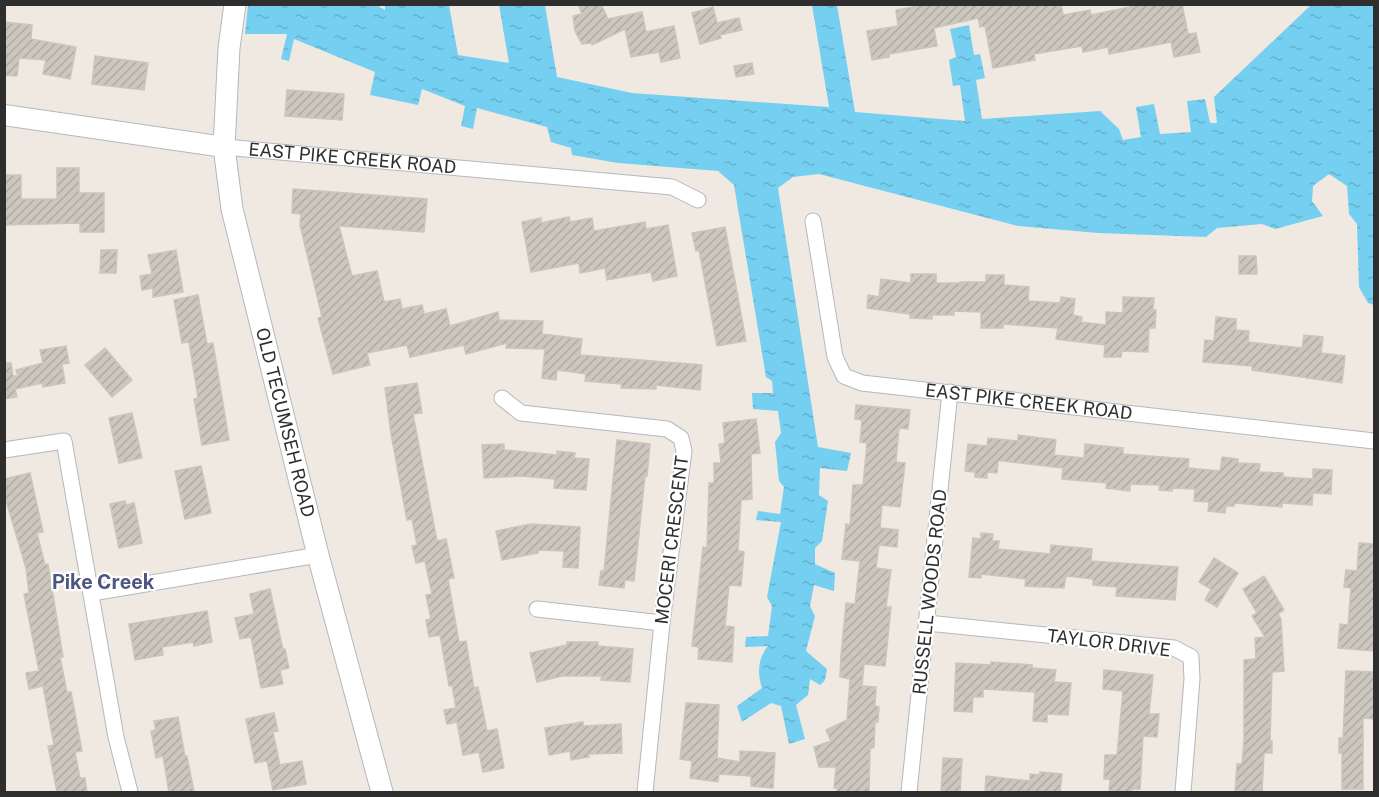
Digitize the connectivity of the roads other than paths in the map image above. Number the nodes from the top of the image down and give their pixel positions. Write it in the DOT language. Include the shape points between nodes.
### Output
graph roads {
  1 [pos="235,4"];
  2 [pos="4,115"];
  3 [pos="224,147"];
  4 [pos="698,200"];
  5 [pos="813,220"];
  6 [pos="950,392"];
  7 [pos="502,398"];
  8 [pos="1374,441"];
  9 [pos="4,450"];
  10 [pos="318,555"];
  11 [pos="92,593"];
  12 [pos="537,609"];
  13 [pos="662,623"];
  14 [pos="927,623"];
  15 [pos="130,792"];
  16 [pos="382,792"];
  17 [pos="645,792"];
  18 [pos="909,792"];
  19 [pos="1184,792"];
  1 -- 3 [label="main road, OLD TECUMSEH ROAD"];
  2 -- 3 [label="street, EAST PIKE CREEK ROAD"];
  3 -- 4 [label="street, EAST PIKE CREEK ROAD" via="672,187"];
  3 -- 10 [label="main road, OLD TECUMSEH ROAD" via="232,209"];
  5 -- 6 [label="street, EAST PIKE CREEK ROAD" via="835,357 844,376 862,383"];
  6 -- 8 [label="street, EAST PIKE CREEK ROAD"];
  6 -- 14 [label="street, RUSSELL WOODS ROAD"];
  7 -- 13 [label="street, MOCERI CRESCENT" via="521,413 667,429 681,438 684,451"];
  9 -- 11 [label="street" via="64,441"];
  10 -- 11 [label="street"];
  10 -- 16 [label="main road, OLD TECUMSEH ROAD"];
  11 -- 15 [label="street" via="116,737"];
  12 -- 13 [label="street"];
  13 -- 17 [label="street, MOCERI CRESCENT"];
  14 -- 18 [label="street, RUSSELL WOODS ROAD"];
  14 -- 19 [label="street, TAYLOR DRIVE" via="1174,648 1191,657"];
}
